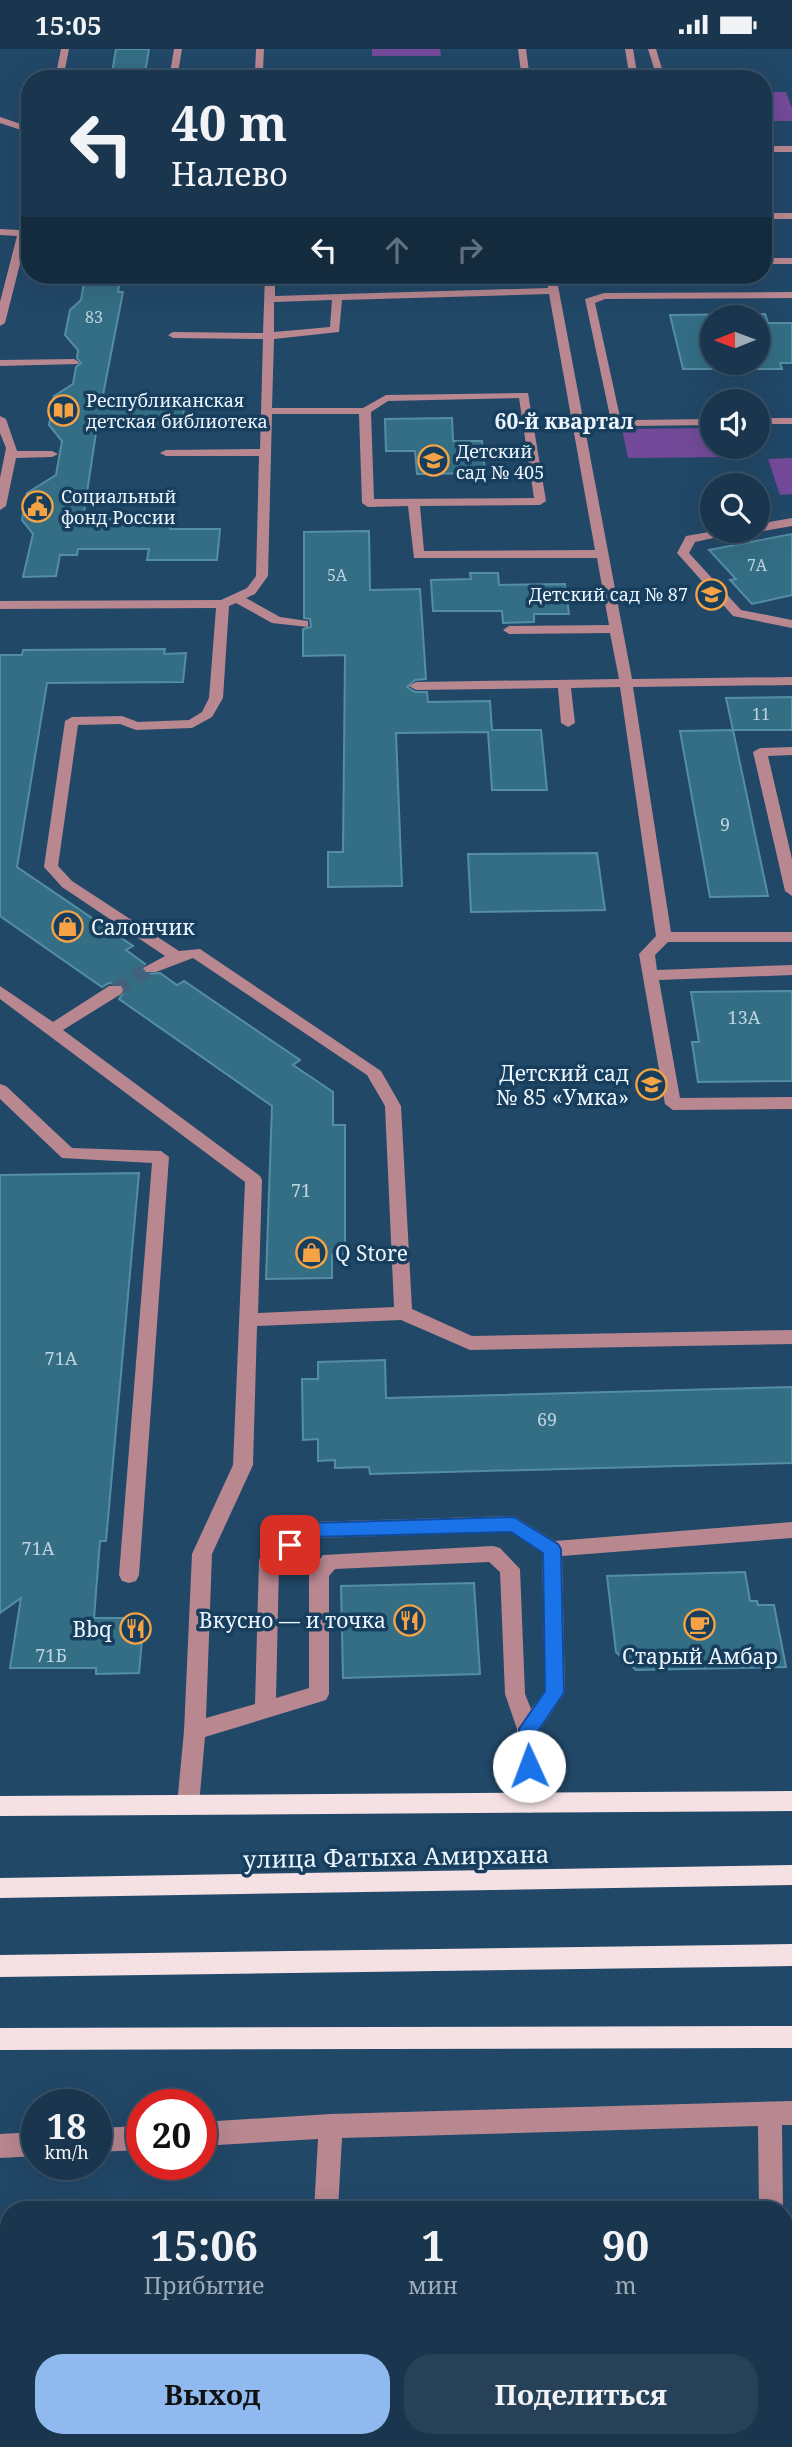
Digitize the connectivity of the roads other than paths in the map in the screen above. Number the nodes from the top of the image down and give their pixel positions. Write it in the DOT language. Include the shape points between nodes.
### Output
graph roads {
  1 [pos="65,49"];
  2 [pos="178,49"];
  3 [pos="260,49"];
  4 [pos="522,49"];
  5 [pos="629,49"];
  6 [pos="652,49"];
  7 [pos="61,70"];
  8 [pos="174,70"];
  9 [pos="259,70"];
  10 [pos="525,70"];
  11 [pos="632,70"];
  12 [pos="659,70"];
  13 [pos="0,120"];
  14 [pos="21,127"];
  15 [pos="772,149"];
  16 [pos="792,149"];
  17 [pos="772,216"];
  18 [pos="792,216"];
  19 [pos="0,232"];
  20 [pos="21,232"];
  21 [pos="21,250"];
  22 [pos="772,261"];
  23 [pos="792,261"];
  24 [pos="270,284"];
  25 [pos="552,284"];
  26 [pos="553,291"];
  27 [pos="792,295"];
  28 [pos="337,298"];
  29 [pos="270,299"];
  30 [pos="0,323"];
  31 [pos="173,335"];
  32 [pos="267,336"];
  33 [pos="74,362"];
  34 [pos="0,363"];
  35 [pos="265,411"];
  36 [pos="365,411"];
  37 [pos="0,419"];
  38 [pos="770,421"];
  39 [pos="792,421"];
  40 [pos="700,422"];
  41 [pos="264,452"];
  42 [pos="166,453"];
  43 [pos="52,454"];
  44 [pos="11,455"];
  45 [pos="414,503"];
  46 [pos="0,506"];
  47 [pos="792,522"];
  48 [pos="770,526"];
  49 [pos="700,538"];
  50 [pos="601,554"];
  51 [pos="138,587"];
  52 [pos="230,601"];
  53 [pos="135,604"];
  54 [pos="0,605"];
  55 [pos="792,624"];
  56 [pos="303,625"];
  57 [pos="615,629"];
  58 [pos="509,630"];
  59 [pos="792,681"];
  60 [pos="625,684"];
  61 [pos="564,685"];
  62 [pos="416,686"];
  63 [pos="568,723"];
  64 [pos="792,751"];
  65 [pos="792,891"];
  66 [pos="664,937"];
  67 [pos="792,937"];
  68 [pos="177,957"];
  69 [pos="151,968"];
  70 [pos="792,970"];
  71 [pos="650,975"];
  72 [pos="115,990"];
  73 [pos="0,991"];
  74 [pos="52,1030"];
  75 [pos="0,1090"];
  76 [pos="792,1103"];
  77 [pos="403,1313"];
  78 [pos="248,1320"];
  79 [pos="792,1337"];
  80 [pos="792,1530"];
  81 [pos="552,1549"];
  82 [pos="129,1575"];
  83 [pos="265,1710"];
  84 [pos="528,1729"];
  85 [pos="195,1731"];
  86 [pos="792,1801"];
  87 [pos="530,1803"];
  88 [pos="188,1805"];
  89 [pos="0,1806"];
  90 [pos="792,1875"];
  91 [pos="0,1888"];
  92 [pos="792,1955"];
  93 [pos="0,1966"];
  94 [pos="792,2037"];
  95 [pos="0,2039"];
  96 [pos="781,2113"];
  97 [pos="331,2126"];
  98 [pos="217,2133"];
  99 [pos="21,2145"];
  100 [pos="0,2146"];
  101 [pos="327,2201"];
  102 [pos="772,2201"];
  1 -- 7 [label="lane"];
  2 -- 8 [label="lane"];
  3 -- 9 [label="lane"];
  4 -- 10 [label="lane"];
  5 -- 11 [label="lane"];
  6 -- 12 [label="lane"];
  13 -- 14 [label="lane"];
  15 -- 16 [label="lane"];
  17 -- 18 [label="lane"];
  19 -- 20 [label="lane"];
  21 -- 30 [label="lane"];
  22 -- 23 [label="lane"];
  24 -- 29 [label="lane"];
  25 -- 26 [label="lane"];
  26 -- 28 [label="lane"];
  26 -- 50 [label="lane"];
  27 -- 40 [label="lane" via="604,296 589,301 615,419"];
  28 -- 29 [label="lane"];
  28 -- 32 [label="lane" via="335,330"];
  29 -- 32 [label="lane"];
  31 -- 32 [label="lane"];
  32 -- 35 [label="lane"];
  33 -- 34 [label="lane"];
  35 -- 36 [label="lane"];
  35 -- 41 [label="lane"];
  36 -- 45 [label="lane" via="368,503"];
  36 -- 45 [label="lane" via="386,398 524,395 540,501"];
  37 -- 44 [label="lane"];
  38 -- 39 [label="lane"];
  41 -- 42 [label="lane"];
  41 -- 52 [label="lane" via="262,576 251,591"];
  43 -- 44 [label="lane"];
  44 -- 46 [label="lane"];
  45 -- 50 [label="lane" via="418,555"];
  47 -- 48 [label="lane"];
  49 -- 55 [label="lane" via="690,540 683,554 737,613"];
  50 -- 57 [label="lane"];
  51 -- 53 [label="lane"];
  52 -- 53 [label="lane"];
  52 -- 56 [label="lane"];
  52 -- 68 [label="lane" via="216,698 207,714 192,724 72,721 51,867 67,884"];
  53 -- 54 [label="lane"];
  57 -- 58 [label="lane"];
  57 -- 60 [label="lane"];
  59 -- 60 [label="lane"];
  60 -- 61 [label="lane"];
  60 -- 66 [label="lane"];
  61 -- 62 [label="lane"];
  61 -- 63 [label="lane"];
  64 -- 65 [label="lane" via="760,752"];
  66 -- 67 [label="lane"];
  66 -- 71 [label="lane" via="647,954"];
  68 -- 69 [label="lane"];
  68 -- 77 [label="lane" via="195,952 373,1071 393,1106"];
  70 -- 71 [label="lane"];
  71 -- 76 [label="lane" via="673,1104"];
  72 -- 74 [label="lane"];
  73 -- 74 [label="lane"];
  74 -- 78 [label="lane" via="254,1180"];
  75 -- 82 [label="lane" via="68,1154 161,1157"];
  77 -- 78 [label="lane"];
  77 -- 79 [label="lane" via="470,1343"];
  78 -- 85 [label="lane" via="243,1465 202,1554"];
  80 -- 81 [label="lane"];
  81 -- 83 [label="lane" via="514,1524 310,1530 269,1560"];
  81 -- 84 [label="lane" via="555,1693"];
  83 -- 84 [label="lane" via="320,1694 319,1574 330,1561 493,1554 510,1569 515,1694"];
  83 -- 85 [label="lane"];
  84 -- 87 [label="lane"];
  85 -- 88 [label="lane"];
  86 -- 87 [label="main road"];
  87 -- 88 [label="main road"];
  88 -- 89 [label="main road"];
  90 -- 91 [label="main road, улица Фатыха Амирхана"];
  92 -- 93 [label="main road"];
  94 -- 95 [label="main road"];
  96 -- 97 [label="lane"];
  96 -- 102 [label="lane"];
  97 -- 98 [label="lane"];
  97 -- 101 [label="lane"];
  99 -- 100 [label="lane"];
}
